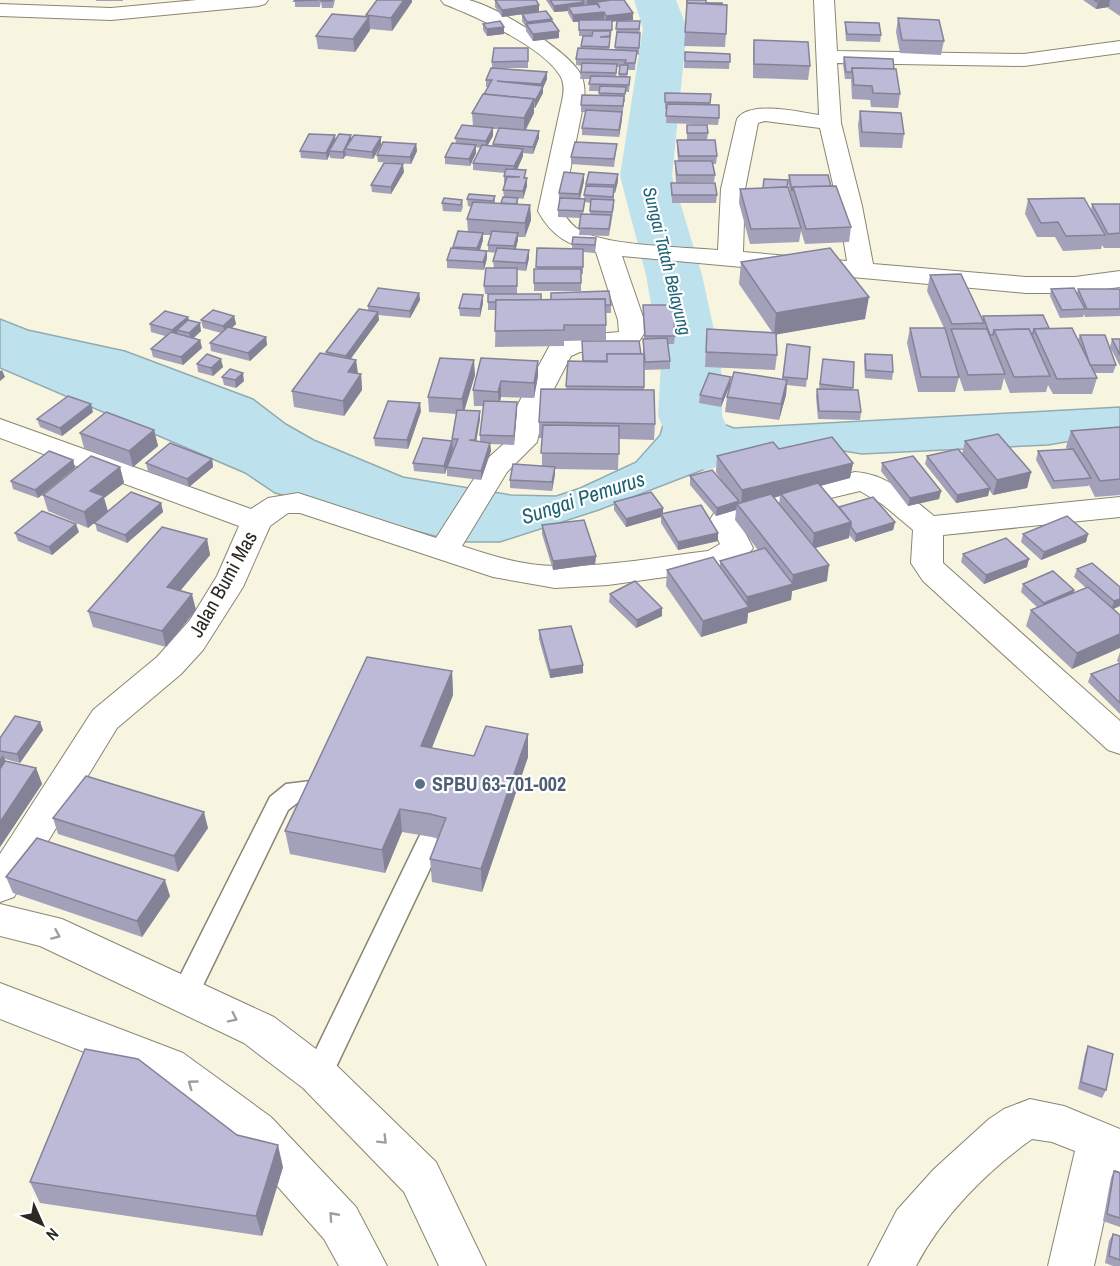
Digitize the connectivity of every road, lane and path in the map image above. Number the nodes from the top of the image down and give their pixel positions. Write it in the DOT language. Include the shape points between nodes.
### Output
graph roads {
  1 [pos="258,0"];
  2 [pos="824,0"];
  3 [pos="464,2"];
  4 [pos="0,10"];
  5 [pos="1120,47"];
  6 [pos="827,57"];
  7 [pos="830,123"];
  8 [pos="614,247"];
  9 [pos="730,257"];
  10 [pos="861,269"];
  11 [pos="1118,283"];
  12 [pos="0,428"];
  13 [pos="1120,507"];
  14 [pos="257,522"];
  15 [pos="928,527"];
  16 [pos="445,547"];
  17 [pos="1120,741"];
  18 [pos="319,790"];
  19 [pos="432,837"];
  20 [pos="0,886"];
  21 [pos="0,920"];
  22 [pos="185,994"];
  23 [pos="0,1001"];
  24 [pos="318,1075"];
  25 [pos="1109,1146"];
  26 [pos="364,1266"];
  27 [pos="463,1266"];
  28 [pos="891,1266"];
  29 [pos="1071,1266"];
  1 -- 4 [label="street" via="111,14"];
  2 -- 6 [label="street"];
  3 -- 8 [label="street" via="551,54 568,71 574,82 572,101 550,211 561,229 588,243"];
  5 -- 6 [label="street" via="1024,60"];
  6 -- 7 [label="street"];
  7 -- 9 [label="street" via="764,114 748,119 733,189"];
  7 -- 10 [label="street"];
  8 -- 9 [label="street"];
  8 -- 16 [label="street" via="632,332 616,341 575,344 561,351 531,406 523,442 496,466"];
  9 -- 10 [label="street"];
  10 -- 11 [label="street" via="1026,285"];
  12 -- 14 [label="street"];
  13 -- 15 [label="street"];
  14 -- 16 [label="street, Jalan Bumi Mas" via="271,508 294,501"];
  14 -- 20 [label="street, Jalan Bumi Mas" via="203,628 178,660 105,719"];
  15 -- 16 [label="street, Jalan Bumi Mas" via="874,484 862,480 741,510 727,517 724,521 737,548 715,560 555,577 504,570"];
  15 -- 17 [label="street" via="927,563 934,574"];
  18 -- 22 [label="lane" via="295,790 279,804"];
  19 -- 24 [label="lane"];
  21 -- 22 [label="street, one-way" via="48,931"];
  22 -- 24 [label="street, one-way" via="259,1030"];
  26 -- 23 [label="street, one-way" via="340,1223 256,1131 168,1066"];
  24 -- 27 [label="street, one-way" via="420,1177"];
  25 -- 28 [label="street" via="1048,1120 1027,1119 964,1170 914,1225"];
  25 -- 29 [label="street"];
}
